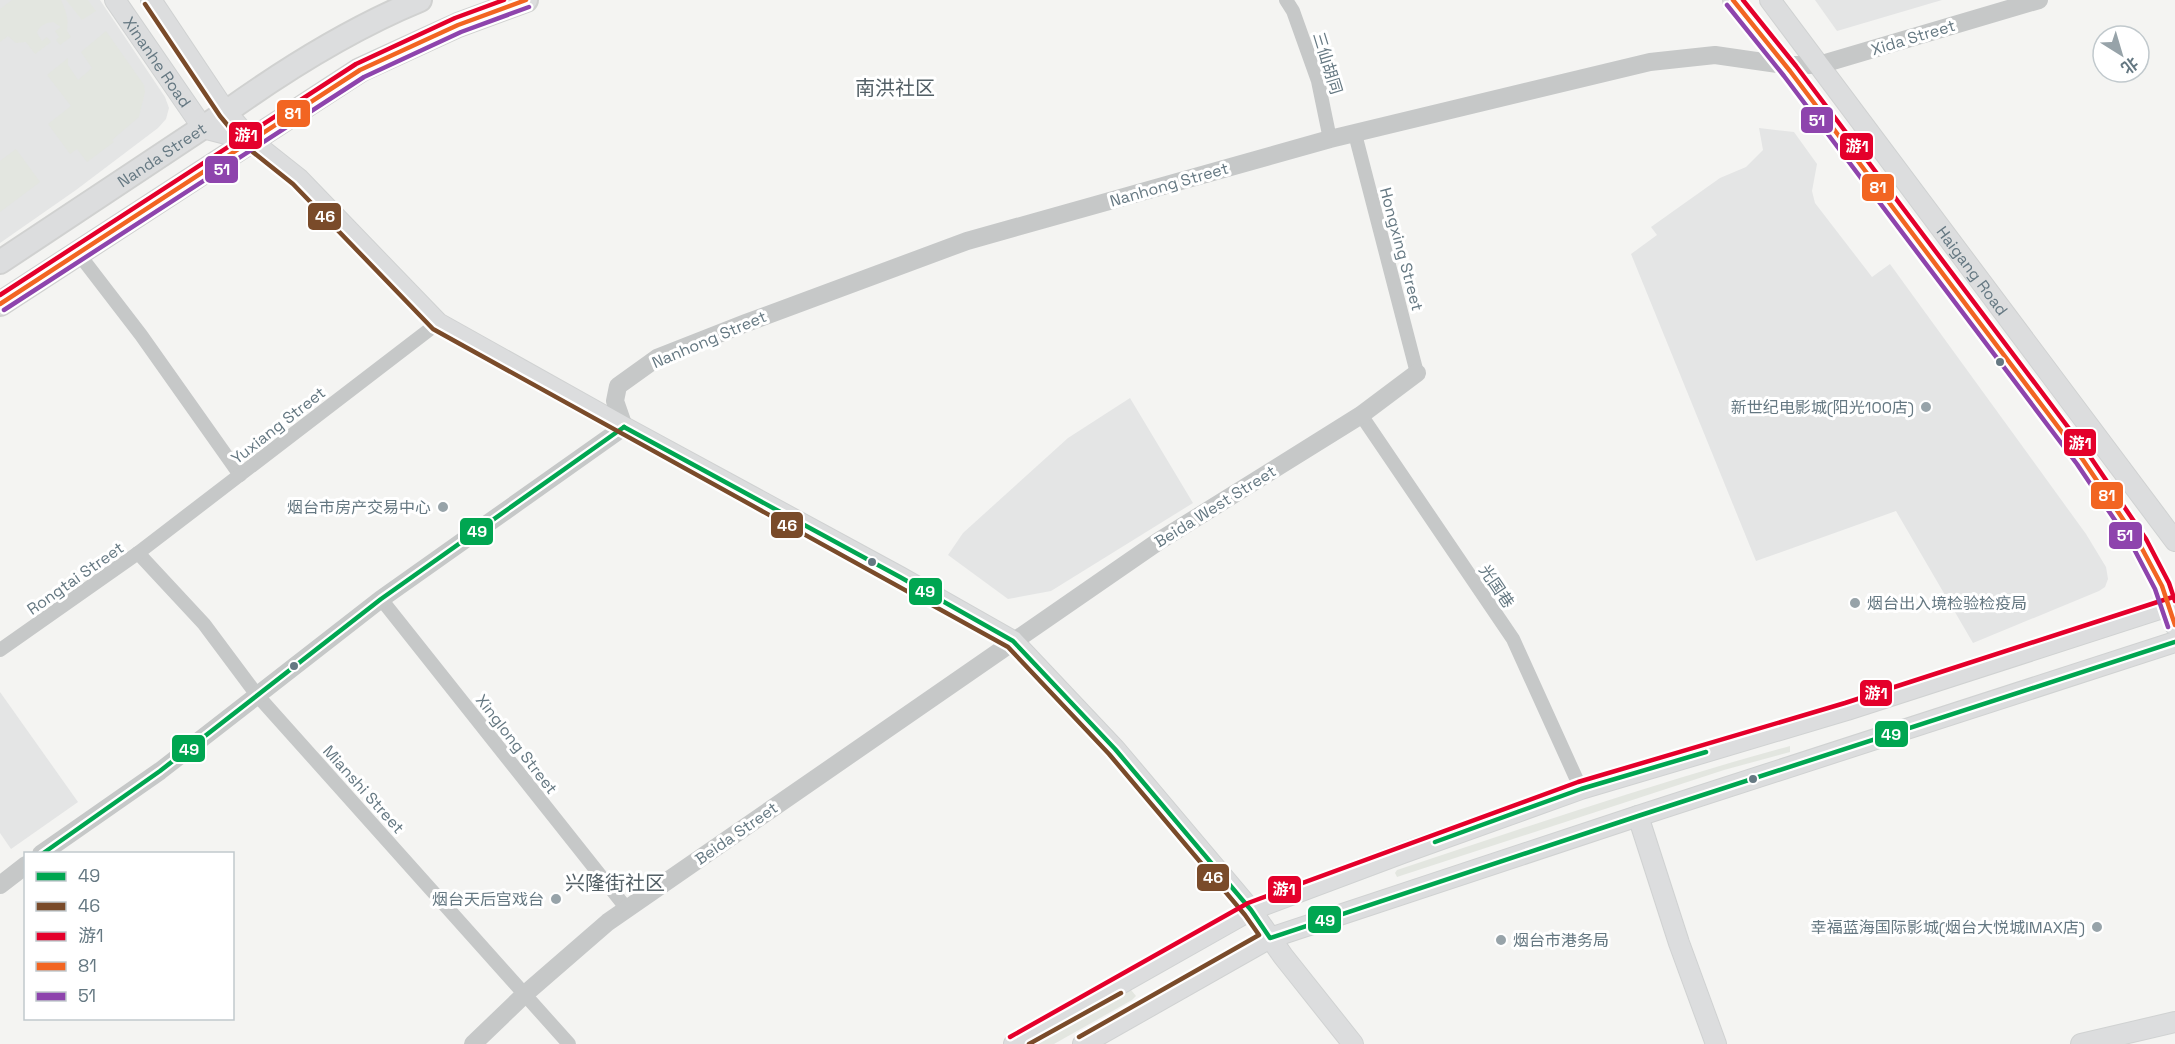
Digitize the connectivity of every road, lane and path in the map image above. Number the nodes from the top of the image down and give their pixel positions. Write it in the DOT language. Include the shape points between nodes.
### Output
graph roads {
  1 [pos="115,0"];
  2 [pos="151,0"];
  3 [pos="420,0"];
  4 [pos="526,0"];
  5 [pos="1286,0"];
  6 [pos="1733,0"];
  7 [pos="1770,0"];
  8 [pos="2039,0"];
  9 [pos="1820,65"];
  10 [pos="1785,66"];
  11 [pos="226,112"];
  12 [pos="203,128"];
  13 [pos="1354,134"];
  14 [pos="1330,139"];
  15 [pos="250,140"];
  16 [pos="78,253"];
  17 [pos="0,262"];
  18 [pos="0,304"];
  19 [pos="438,323"];
  20 [pos="1417,373"];
  21 [pos="1360,415"];
  22 [pos="624,427"];
  23 [pos="240,475"];
  24 [pos="2175,541"];
  25 [pos="138,553"];
  26 [pos="381,599"];
  27 [pos="2173,612"];
  28 [pos="1013,641"];
  29 [pos="2175,642"];
  30 [pos="0,650"];
  31 [pos="257,695"];
  32 [pos="1581,789"];
  33 [pos="1638,816"];
  34 [pos="44,852"];
  35 [pos="24,867"];
  36 [pos="0,885"];
  37 [pos="627,909"];
  38 [pos="1251,910"];
  39 [pos="1270,938"];
  40 [pos="525,994"];
  41 [pos="2175,1022"];
  42 [pos="473,1044"];
  43 [pos="569,1044"];
  44 [pos="1014,1044"];
  45 [pos="1083,1044"];
  46 [pos="1353,1044"];
  47 [pos="1716,1044"];
  48 [pos="2081,1044"];
  1 -- 12 [label="main road, Xinanhe Road"];
  2 -- 11 [label="main road, Xinanhe Road"];
  3 -- 11 [label="main road, Nanda Street" via="350,34"];
  4 -- 15 [label="main road" via="458,25 360,70"];
  5 -- 14 [label="street, 三仙胡同" via="1318,81"];
  6 -- 10 [label="main road, Haigang Road"];
  7 -- 9 [label="main road, Haigang Road"];
  8 -- 9 [label="street, Xida Street"];
  9 -- 10 [label="street, Xida Street"];
  9 -- 24 [label="main road, Haigang Road"];
  10 -- 13 [label="street, Nanhong Street" via="1715,55 1650,62"];
  10 -- 27 [label="main road, Haigang Road" via="2090,469 2139,543"];
  11 -- 12 [label="main road, Nanda Street"];
  11 -- 15 [label="main road, Xinanhe Road"];
  12 -- 15 [label="main road"];
  12 -- 17 [label="main road, Nanda Street"];
  13 -- 14 [label="street, Nanhong Street"];
  13 -- 20 [label="street, Hongxing Street"];
  14 -- 22 [label="street, Nanhong Street" via="967,242 657,358 618,386 615,401"];
  15 -- 16 [label="main road"];
  15 -- 19 [label="main road" via="298,178"];
  16 -- 18 [label="main road"];
  16 -- 23 [label="street"];
  19 -- 22 [label="main road"];
  19 -- 23 [label="street, Yuxiang Street"];
  20 -- 21 [label="street, Beida West Street"];
  21 -- 28 [label="street, Beida West Street" via="1159,541"];
  21 -- 32 [label="street, 光国巷" via="1513,639"];
  22 -- 26 [label="street"];
  22 -- 28 [label="main road"];
  23 -- 25 [label="street, Yuxiang Street"];
  25 -- 30 [label="street, Rongtai Street"];
  25 -- 31 [label="street, Mianshi Street" via="204,624"];
  26 -- 31 [label="street"];
  26 -- 37 [label="street, Xinglong Street"];
  27 -- 32 [label="main road"];
  28 -- 37 [label="street, Beida Street"];
  28 -- 38 [label="main road" via="1115,749"];
  29 -- 33 [label="main road"];
  31 -- 34 [label="street" via="160,771"];
  31 -- 40 [label="street, Mianshi Street"];
  32 -- 38 [label="main road"];
  33 -- 39 [label="main road"];
  33 -- 47 [label="main road"];
  35 -- 36 [label="street"];
  37 -- 40 [label="street, Beida Street"];
  38 -- 39 [label="main road"];
  38 -- 44 [label="main road"];
  39 -- 45 [label="main road"];
  39 -- 46 [label="main road"];
  40 -- 42 [label="street, Beida Street"];
  40 -- 43 [label="street, Mianshi Street"];
  41 -- 48 [label="main road"];
}
